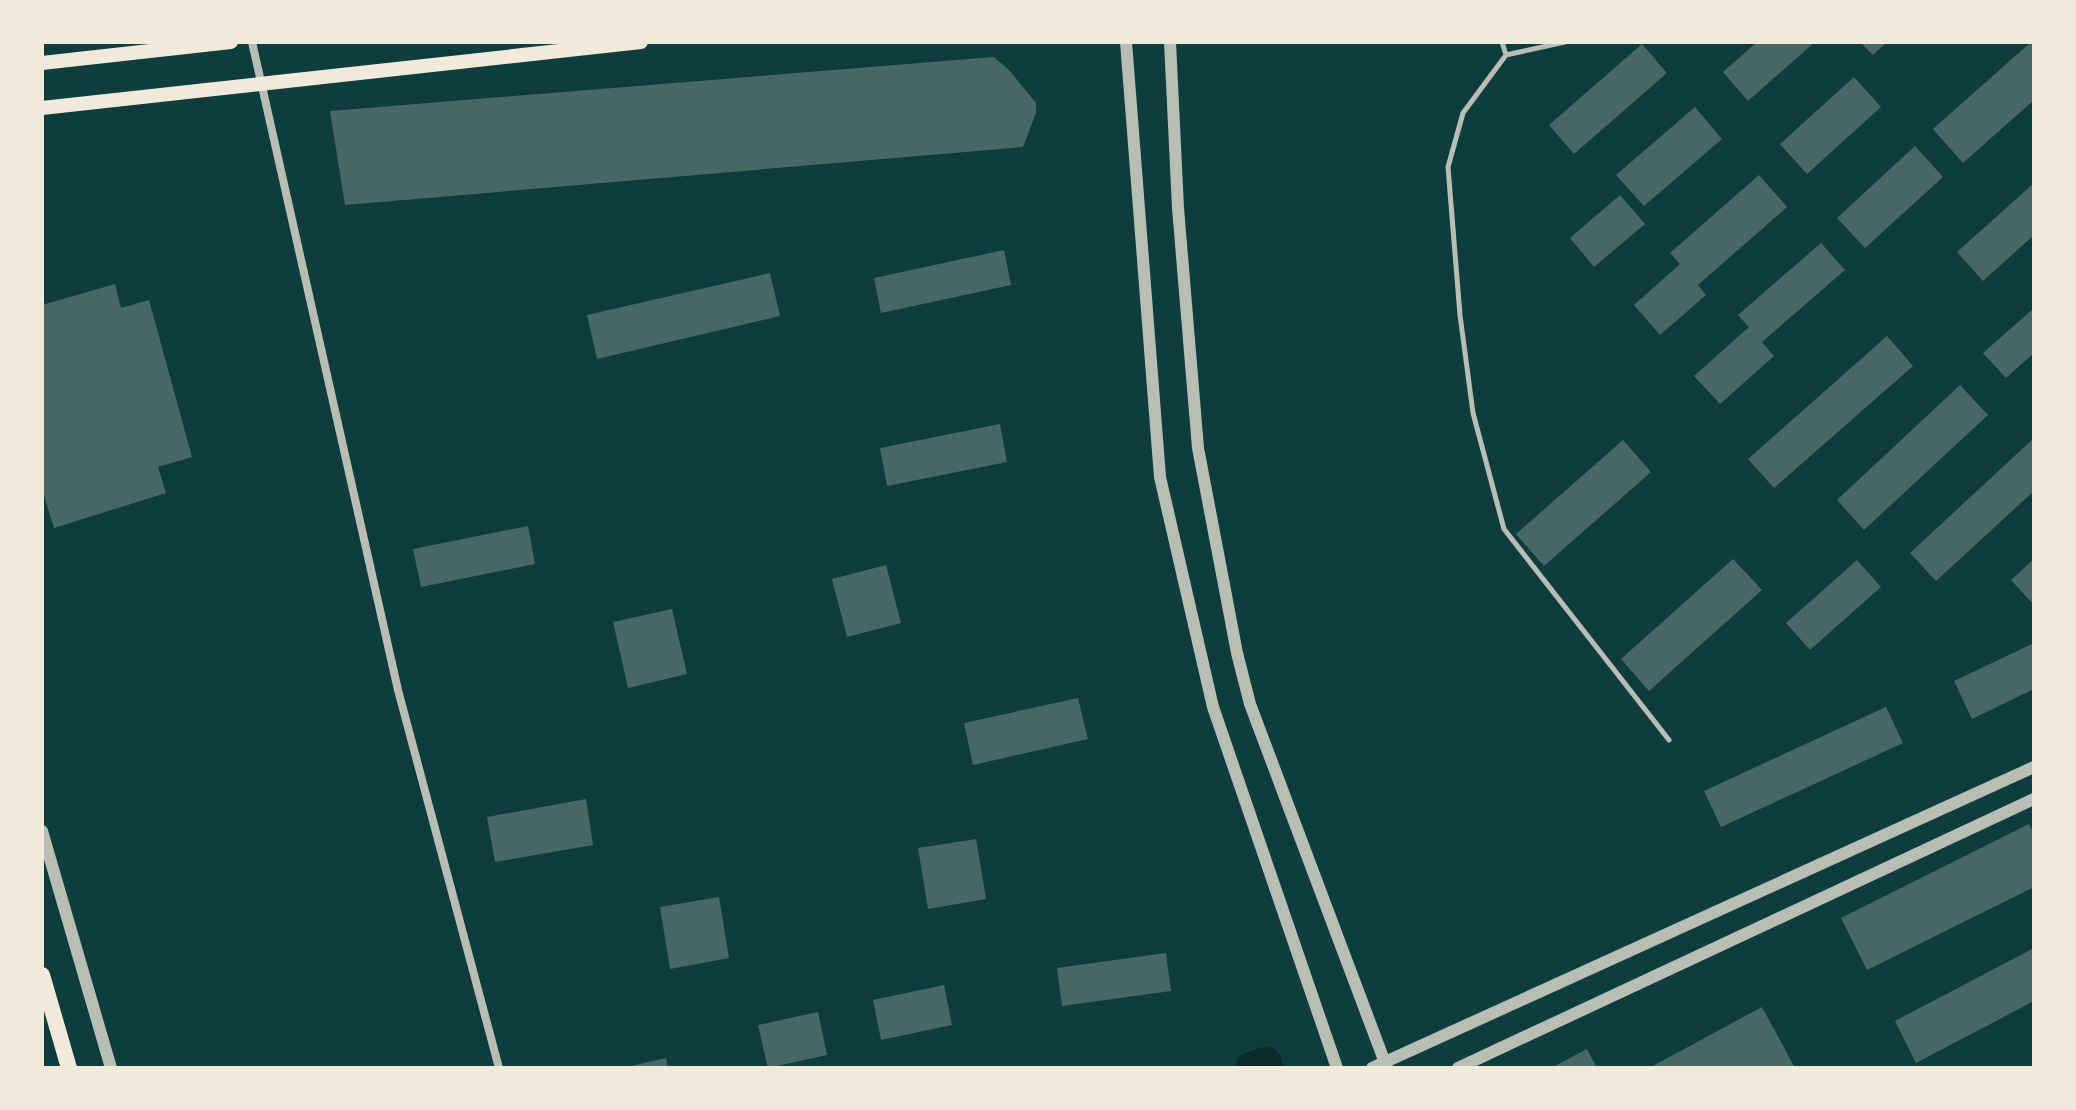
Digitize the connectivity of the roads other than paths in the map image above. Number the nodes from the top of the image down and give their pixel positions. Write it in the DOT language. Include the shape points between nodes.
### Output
graph roads {
  1 [pos="231,42"];
  2 [pos="252,42"];
  3 [pos="641,42"];
  4 [pos="1126,42"];
  5 [pos="1170,42"];
  6 [pos="1502,42"];
  7 [pos="1565,42"];
  8 [pos="1506,55"];
  9 [pos="42,63"];
  10 [pos="262,83"];
  11 [pos="42,108"];
  12 [pos="1669,740"];
  13 [pos="2034,767"];
  14 [pos="2034,799"];
  15 [pos="42,831"];
  16 [pos="42,975"];
  17 [pos="1386,1066"];
  18 [pos="69,1068"];
  19 [pos="111,1068"];
  20 [pos="499,1068"];
  21 [pos="1337,1068"];
  22 [pos="1372,1068"];
  23 [pos="1458,1068"];
  1 -- 9 [label="main road"];
  2 -- 10 [label="street"];
  3 -- 10 [label="main road"];
  4 -- 21 [label="street" via="1160,477 1213,707"];
  5 -- 17 [label="street" via="1198,448 1237,653 1250,704"];
  6 -- 8 [label="lane"];
  7 -- 8 [label="lane"];
  8 -- 12 [label="lane" via="1463,113 1448,167 1473,413 1504,529"];
  10 -- 11 [label="main road"];
  10 -- 20 [label="street" via="398,690"];
  13 -- 17 [label="street"];
  14 -- 23 [label="street"];
  15 -- 19 [label="street"];
  16 -- 18 [label="main road"];
  17 -- 22 [label="street"];
}
